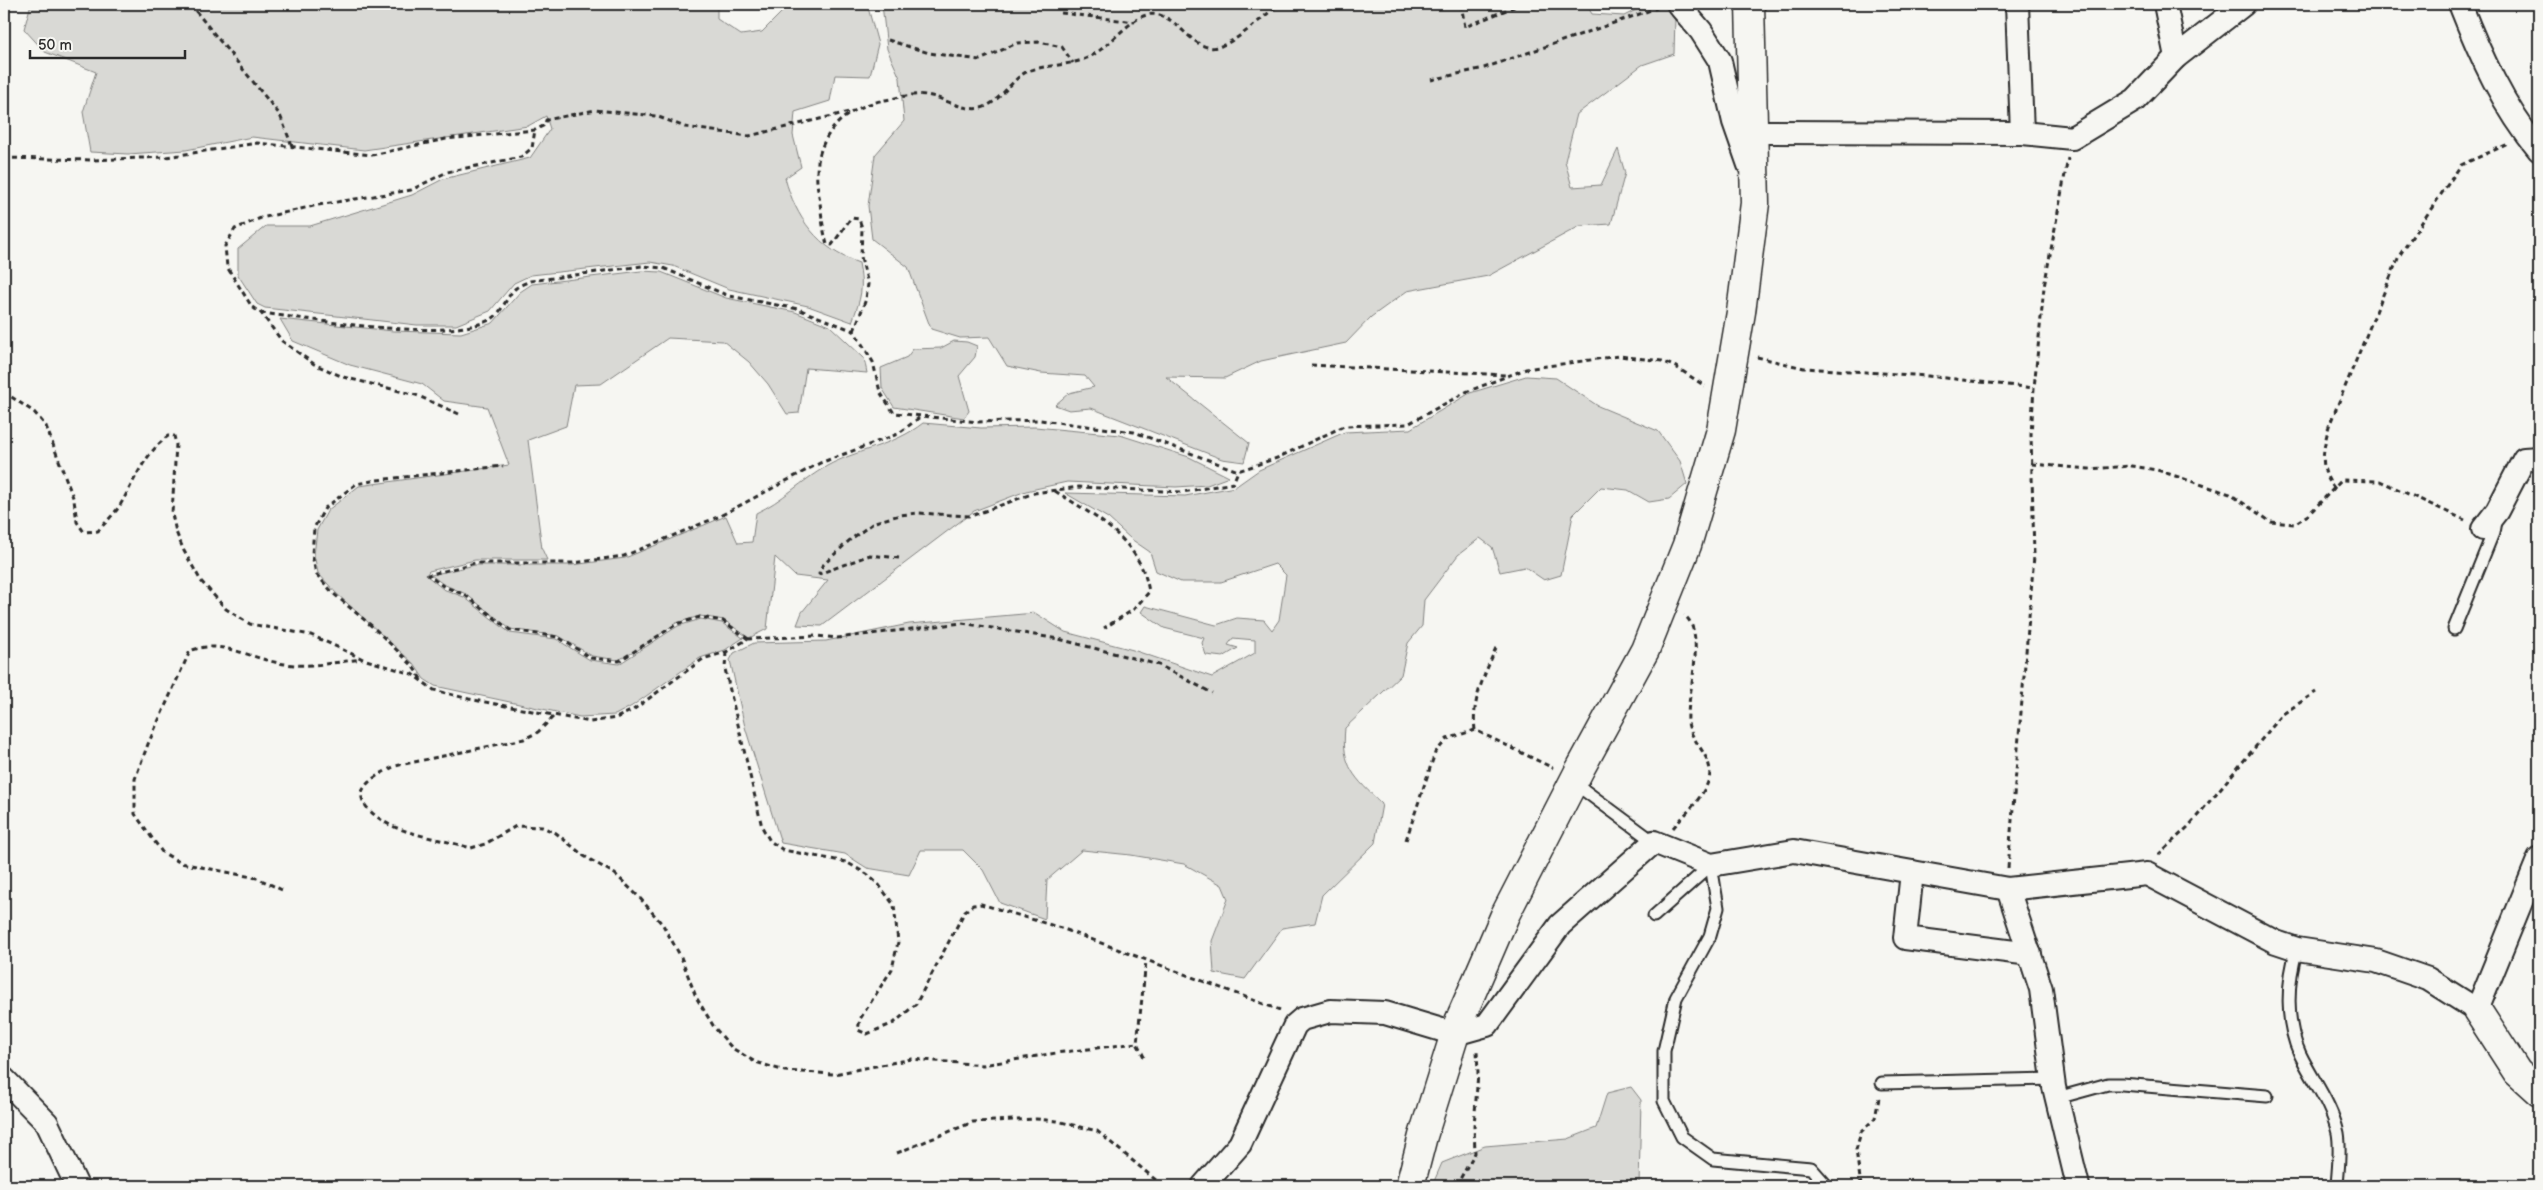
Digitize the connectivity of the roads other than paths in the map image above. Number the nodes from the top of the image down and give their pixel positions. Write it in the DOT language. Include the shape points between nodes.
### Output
graph roads {
  1 [pos="1750,4"];
  2 [pos="2018,4"];
  3 [pos="2164,4"];
  4 [pos="2244,4"];
  5 [pos="2460,4"];
  6 [pos="1669,5"];
  7 [pos="2176,57"];
  8 [pos="1754,132"];
  9 [pos="2022,133"];
  10 [pos="2533,143"];
  11 [pos="1754,182"];
  12 [pos="2539,458"];
  13 [pos="2497,511"];
  14 [pos="2483,529"];
  15 [pos="2454,629"];
  16 [pos="1573,782"];
  17 [pos="1657,843"];
  18 [pos="2539,858"];
  19 [pos="1711,865"];
  20 [pos="1912,872"];
  21 [pos="2008,889"];
  22 [pos="1654,916"];
  23 [pos="2297,949"];
  24 [pos="2030,954"];
  25 [pos="2476,1010"];
  26 [pos="1466,1031"];
  27 [pos="4,1079"];
  28 [pos="1882,1083"];
  29 [pos="2055,1088"];
  30 [pos="2539,1092"];
  31 [pos="2267,1096"];
  32 [pos="77,1186"];
  33 [pos="1202,1186"];
  34 [pos="1410,1186"];
  35 [pos="1827,1186"];
  36 [pos="2078,1186"];
  37 [pos="2337,1186"];
  1 -- 8 [label="street"];
  2 -- 9 [label="street"];
  3 -- 7 [label="street"];
  4 -- 7 [label="street"];
  5 -- 10 [label="street" via="2506,103"];
  6 -- 11 [label="street" via="1701,31 1720,61 1734,122"];
  7 -- 9 [label="street" via="2134,100 2072,138"];
  8 -- 9 [label="street"];
  8 -- 11 [label="street"];
  11 -- 16 [label="street" via="1755,203 1721,430 1692,528 1646,650"];
  12 -- 13 [label="street" via="2524,459"];
  13 -- 14 [label="street"];
  13 -- 15 [label="lane" via="2493,533"];
  16 -- 17 [label="lane"];
  16 -- 26 [label="street" via="1505,915"];
  17 -- 19 [label="street"];
  17 -- 26 [label="street" via="1560,925 1486,1025"];
  18 -- 25 [label="street"];
  19 -- 20 [label="street" via="1794,851"];
  19 -- 22 [label="lane"];
  19 -- 35 [label="lane" via="1718,908 1710,936 1676,998 1664,1051 1664,1101 1682,1137 1713,1159 1811,1168"];
  20 -- 21 [label="street"];
  20 -- 24 [label="street" via="1905,938"];
  21 -- 23 [label="street" via="2147,874 2276,942"];
  21 -- 24 [label="street"];
  23 -- 25 [label="street" via="2376,961 2428,979"];
  23 -- 37 [label="lane" via="2291,967 2289,996 2294,1034 2300,1052 2330,1106 2338,1134"];
  24 -- 29 [label="street" via="2042,989"];
  25 -- 30 [label="street" via="2517,1072"];
  26 -- 33 [label="street" via="1385,1013 1330,1011 1298,1022 1240,1144"];
  26 -- 34 [label="street" via="1423,1136"];
  27 -- 32 [label="street" via="47,1124"];
  28 -- 29 [label="lane"];
  29 -- 31 [label="lane" via="2122,1084"];
  29 -- 36 [label="street"];
}
